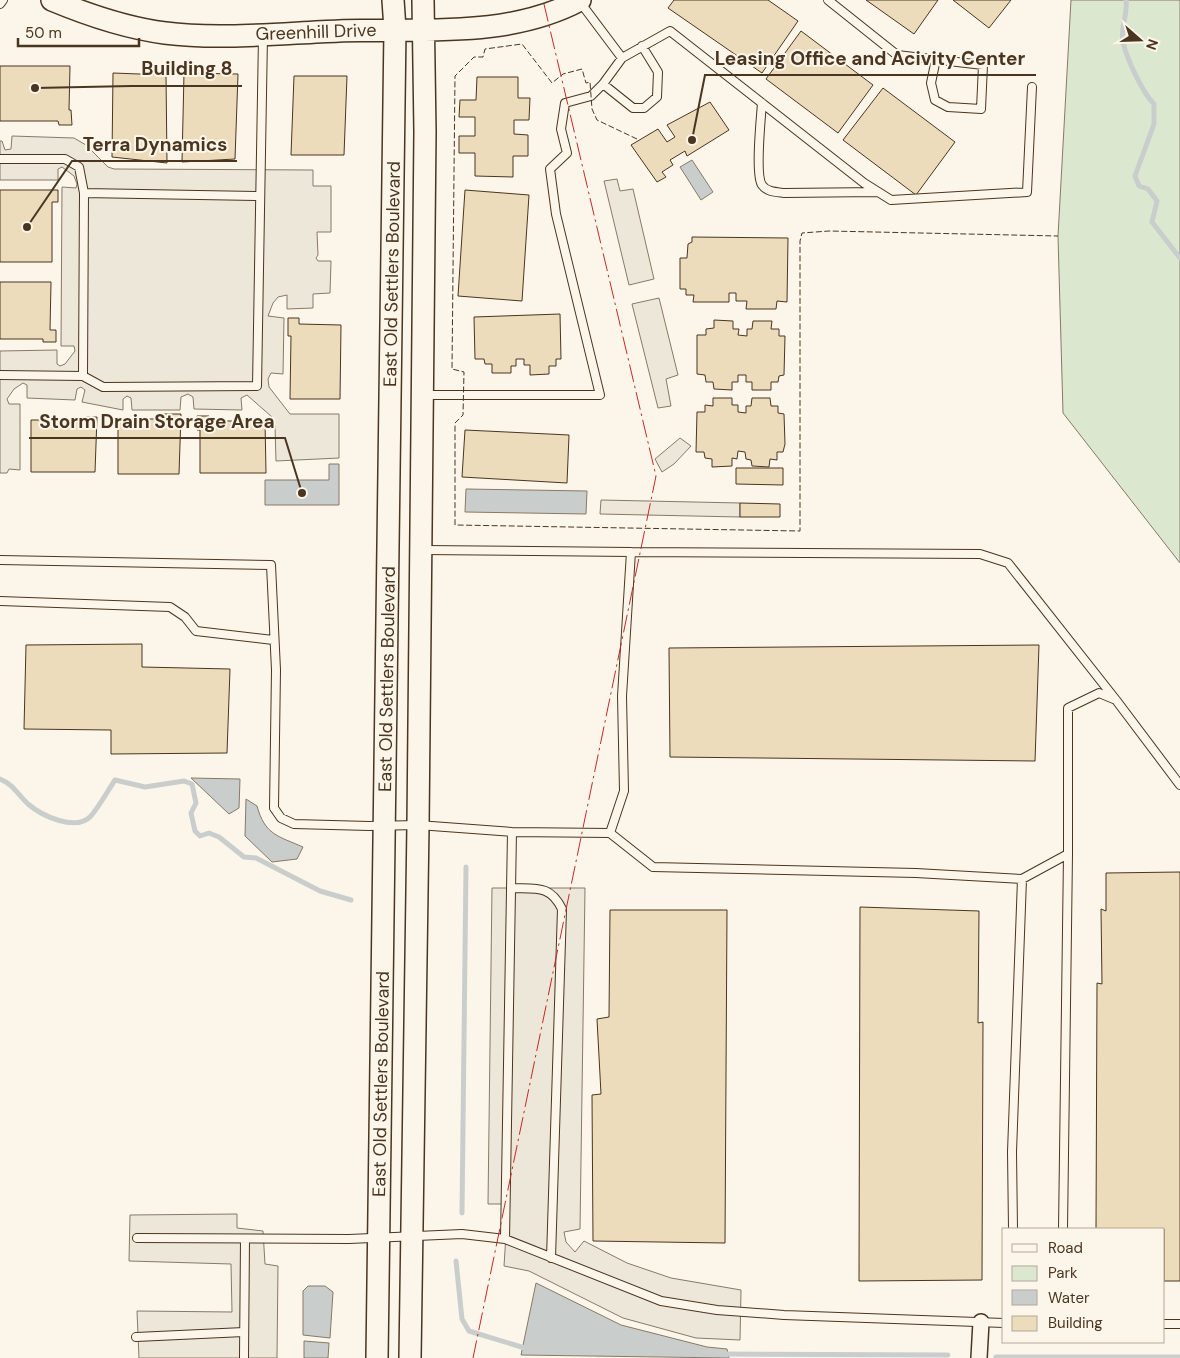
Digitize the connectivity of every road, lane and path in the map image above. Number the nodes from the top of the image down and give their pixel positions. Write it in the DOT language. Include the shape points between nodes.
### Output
graph roads {
  1 [pos="3,0"];
  2 [pos="52,0"];
  3 [pos="393,0"];
  4 [pos="423,0"];
  5 [pos="580,0"];
  6 [pos="828,0"];
  7 [pos="0,4"];
  8 [pos="395,29"];
  9 [pos="424,29"];
  10 [pos="263,34"];
  11 [pos="642,46"];
  12 [pos="622,58"];
  13 [pos="936,59"];
  14 [pos="604,84"];
  15 [pos="1032,87"];
  16 [pos="762,102"];
  17 [pos="0,158"];
  18 [pos="878,192"];
  19 [pos="84,193"];
  20 [pos="260,196"];
  21 [pos="0,375"];
  22 [pos="83,376"];
  23 [pos="423,395"];
  24 [pos="420,550"];
  25 [pos="631,552"];
  26 [pos="0,560"];
  27 [pos="0,601"];
  28 [pos="273,640"];
  29 [pos="1116,700"];
  30 [pos="1180,785"];
  31 [pos="418,824"];
  32 [pos="384,826"];
  33 [pos="512,832"];
  34 [pos="610,832"];
  35 [pos="1068,854"];
  36 [pos="1022,879"];
  37 [pos="511,888"];
  38 [pos="1013,1228"];
  39 [pos="1063,1228"];
  40 [pos="412,1235"];
  41 [pos="137,1238"];
  42 [pos="245,1239"];
  43 [pos="380,1239"];
  44 [pos="505,1239"];
  45 [pos="551,1258"];
  46 [pos="980,1322"];
  47 [pos="1002,1323"];
  48 [pos="1165,1324"];
  49 [pos="1180,1324"];
  50 [pos="244,1332"];
  51 [pos="136,1337"];
  52 [pos="244,1358"];
  53 [pos="377,1358"];
  54 [pos="410,1358"];
  55 [pos="979,1358"];
  1 -- 7 [label="lane"];
  2 -- 10 [label="main road, Greenhill Drive" via="139,29 192,36"];
  3 -- 8 [label="main road, East Old Settlers Boulevard"];
  4 -- 9 [label="main road, East Old Settlers Boulevard"];
  5 -- 9 [label="main road, Greenhill Drive" via="545,14 490,27"];
  5 -- 12 [label="lane"];
  6 -- 13 [label="lane" via="898,55"];
  8 -- 9 [label="main road, Greenhill Drive"];
  8 -- 10 [label="main road, Greenhill Drive"];
  8 -- 32 [label="main road, East Old Settlers Boulevard"];
  9 -- 23 [label="main road, East Old Settlers Boulevard"];
  10 -- 20 [label="lane"];
  11 -- 12 [label="lane"];
  11 -- 14 [label="lane" via="658,72 657,98 644,108 633,108"];
  11 -- 16 [label="lane" via="670,31"];
  12 -- 14 [label="lane"];
  13 -- 13 [label="lane" via="983,65 981,109 948,107 935,100 931,83"];
  14 -- 23 [label="lane" via="591,96 565,103 561,129 567,153 550,169 556,214 600,395"];
  15 -- 18 [label="lane" via="1027,192 891,200"];
  16 -- 18 [label="lane"];
  16 -- 18 [label="lane" via="759,172 763,187 784,193"];
  17 -- 19 [label="lane" via="65,159 79,168"];
  19 -- 20 [label="lane"];
  19 -- 22 [label="lane"];
  20 -- 22 [label="lane" via="257,386 103,388"];
  21 -- 22 [label="lane"];
  23 -- 24 [label="main road, East Old Settlers Boulevard"];
  24 -- 25 [label="lane"];
  24 -- 31 [label="main road, East Old Settlers Boulevard"];
  25 -- 29 [label="lane" via="980,554 1008,563"];
  25 -- 34 [label="lane" via="622,696 624,791"];
  26 -- 28 [label="lane" via="271,565"];
  27 -- 28 [label="lane" via="170,607 185,617 196,631"];
  28 -- 32 [label="lane" via="276,670 274,808 281,818 294,824"];
  29 -- 30 [label="lane"];
  29 -- 35 [label="lane" via="1098,693 1068,708"];
  31 -- 32 [label="lane"];
  31 -- 33 [label="lane"];
  31 -- 40 [label="main road, East Old Settlers Boulevard"];
  32 -- 43 [label="main road, East Old Settlers Boulevard"];
  33 -- 34 [label="lane"];
  33 -- 37 [label="lane"];
  34 -- 36 [label="lane" via="653,867 916,873"];
  35 -- 36 [label="lane"];
  35 -- 39 [label="lane"];
  36 -- 38 [label="lane" via="1012,1152"];
  37 -- 44 [label="lane"];
  37 -- 45 [label="lane" via="544,889 556,896 562,909"];
  40 -- 43 [label="lane"];
  40 -- 44 [label="lane" via="462,1234"];
  40 -- 54 [label="main road, East Old Settlers Boulevard"];
  41 -- 42 [label="lane"];
  42 -- 43 [label="lane"];
  42 -- 50 [label="lane"];
  43 -- 53 [label="main road, East Old Settlers Boulevard"];
  44 -- 45 [label="lane"];
  45 -- 46 [label="lane" via="661,1301 717,1310 784,1316"];
  46 -- 47 [label="lane"];
  46 -- 55 [label="street"];
  48 -- 49 [label="lane"];
  50 -- 51 [label="lane"];
  50 -- 52 [label="lane"];
}
